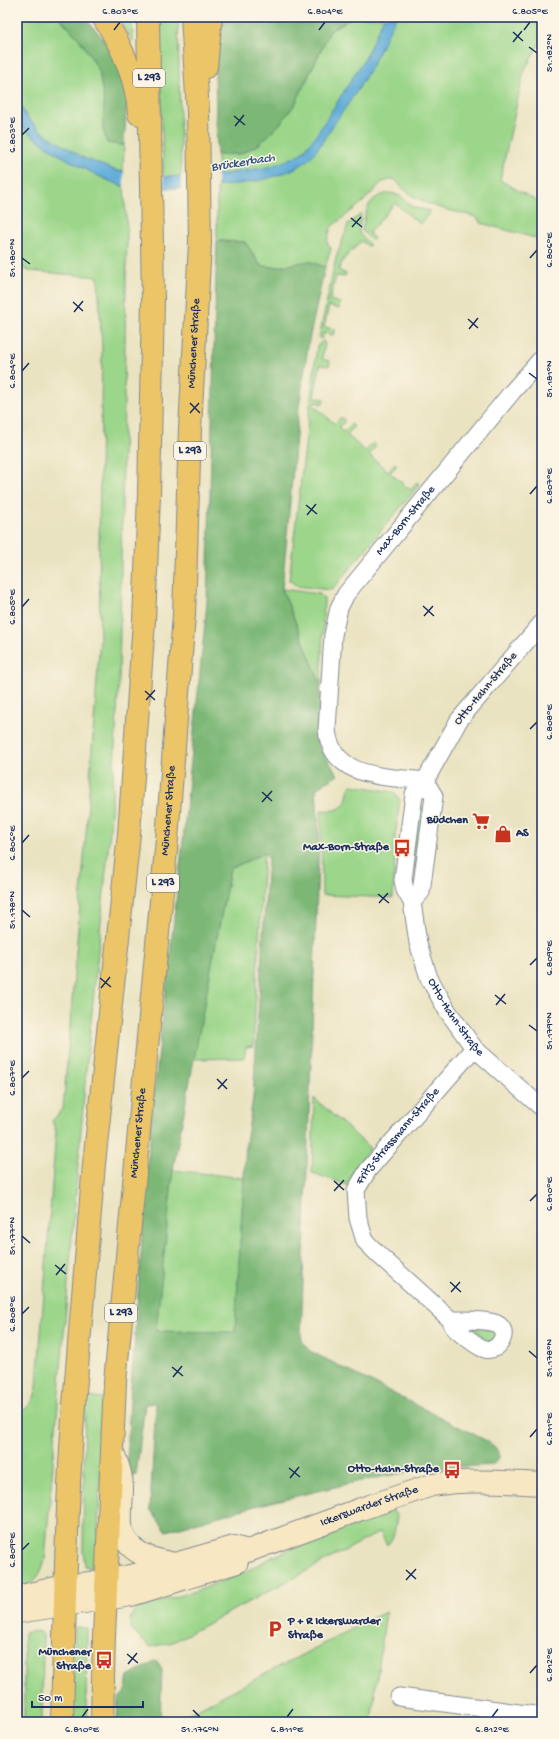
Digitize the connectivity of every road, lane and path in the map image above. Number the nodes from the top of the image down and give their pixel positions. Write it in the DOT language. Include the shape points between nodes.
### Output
graph roads {
  1 [pos="103,17"];
  2 [pos="148,17"];
  3 [pos="192,17"];
  4 [pos="211,17"];
  5 [pos="198,112"];
  6 [pos="145,140"];
  7 [pos="542,358"];
  8 [pos="542,623"];
  9 [pos="425,781"];
  10 [pos="474,1048"];
  11 [pos="542,1108"];
  12 [pos="451,1320"];
  13 [pos="112,1450"];
  14 [pos="542,1484"];
  15 [pos="248,1551"];
  16 [pos="176,1564"];
  17 [pos="106,1590"];
  18 [pos="64,1596"];
  19 [pos="17,1597"];
  20 [pos="17,1612"];
  21 [pos="399,1697"];
  22 [pos="542,1716"];
  23 [pos="62,1722"];
  24 [pos="102,1722"];
  1 -- 6 [label="main road" via="117,39 128,64 138,99"];
  2 -- 6 [label="main road, L 293"];
  3 -- 5 [label="main road, Münchener Straße / L 293"];
  4 -- 5 [label="main road" via="203,94"];
  5 -- 13 [label="main road, Münchener Straße / L 293" via="200,243 184,615 168,832 115,1382"];
  6 -- 18 [label="main road, L 293" via="152,198 153,300 143,637 130,834 94,1164 69,1460"];
  7 -- 9 [label="street, Max-Born-Straße" via="346,594 336,619 327,729 334,752 347,766 362,772"];
  8 -- 9 [label="street, Otto-Hahn-Straße" via="459,720"];
  9 -- 10 [label="street, Otto-Hahn-Straße" via="434,796 421,892 412,902 418,942 429,978 447,1010"];
  10 -- 11 [label="street, Otto-Hahn-Straße"];
  10 -- 12 [label="street, Fritz-Strassmann-Straße" via="368,1170 356,1190 358,1218 365,1241"];
  13 -- 16 [label="main road" via="120,1472 121,1524 125,1538 142,1554"];
  13 -- 17 [label="main road, Münchener Straße / L 293"];
  14 -- 15 [label="main road, Ickerswarder Straße" via="495,1482 432,1485"];
  15 -- 16 [label="main road, Ickerswarder Straße" via="234,1547"];
  15 -- 17 [label="main road, Ickerswarder Straße" via="240,1561 140,1593"];
  16 -- 17 [label="main road, Ickerswarder Straße"];
  17 -- 18 [label="main road, Ickerswarder Straße"];
  17 -- 24 [label="main road, Münchener Straße / L 293"];
  18 -- 19 [label="main road, Ickerswarder Straße"];
  18 -- 20 [label="main road, Ickerswarder Straße"];
  18 -- 23 [label="main road, L 293"];
  21 -- 22 [label="street"];
}
